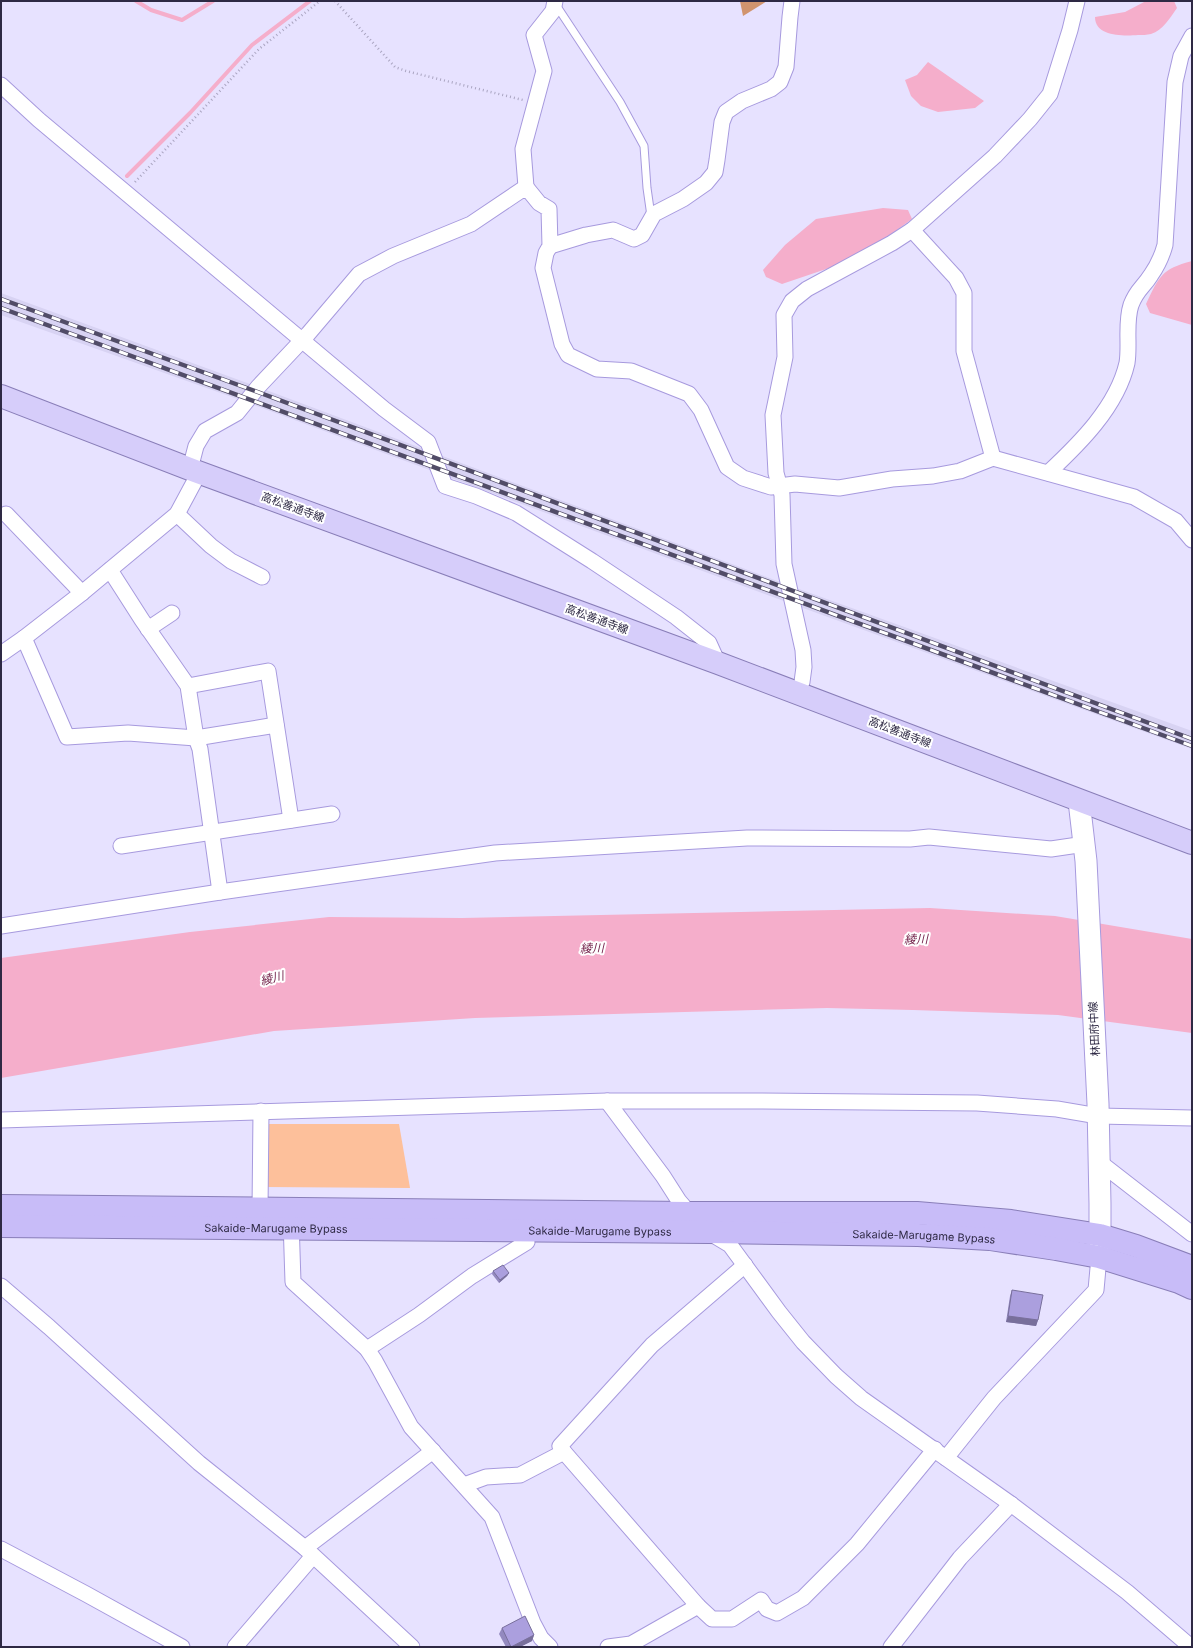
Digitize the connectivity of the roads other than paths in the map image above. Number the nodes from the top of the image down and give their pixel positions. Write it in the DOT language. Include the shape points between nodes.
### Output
graph roads {
  1 [pos="792,1"];
  2 [pos="1077,1"];
  3 [pos="555,2"];
  4 [pos="1192,36"];
  5 [pos="1,85"];
  6 [pos="526,187"];
  7 [pos="651,219"];
  8 [pos="912,230"];
  9 [pos="550,246"];
  10 [pos="302,340"];
  11 [pos="1,396"];
  12 [pos="994,458"];
  13 [pos="195,471"];
  14 [pos="1048,473"];
  15 [pos="780,487"];
  16 [pos="6,514"];
  17 [pos="177,514"];
  18 [pos="1192,540"];
  19 [pos="110,570"];
  20 [pos="262,576"];
  21 [pos="82,593"];
  22 [pos="172,613"];
  23 [pos="148,629"];
  24 [pos="24,638"];
  25 [pos="1,654"];
  26 [pos="718,663"];
  27 [pos="188,686"];
  28 [pos="797,693"];
  29 [pos="276,725"];
  30 [pos="196,738"];
  31 [pos="1079,801"];
  32 [pos="332,814"];
  33 [pos="291,820"];
  34 [pos="211,832"];
  35 [pos="1192,843"];
  36 [pos="121,846"];
  37 [pos="1085,852"];
  38 [pos="220,892"];
  39 [pos="1,926"];
  40 [pos="607,1101"];
  41 [pos="1098,1110"];
  42 [pos="261,1111"];
  43 [pos="1192,1118"];
  44 [pos="1,1120"];
  45 [pos="1098,1161"];
  46 [pos="1,1206"];
  47 [pos="260,1210"];
  48 [pos="689,1213"];
  49 [pos="291,1219"];
  50 [pos="1,1226"];
  51 [pos="708,1232"];
  52 [pos="1192,1234"];
  53 [pos="1100,1235"];
  54 [pos="527,1242"];
  55 [pos="1099,1257"];
  56 [pos="745,1265"];
  57 [pos="1192,1267"];
  58 [pos="1,1286"];
  59 [pos="1192,1288"];
  60 [pos="367,1350"];
  61 [pos="433,1451"];
  62 [pos="564,1452"];
  63 [pos="941,1453"];
  64 [pos="464,1484"];
  65 [pos="1011,1504"];
  66 [pos="1,1548"];
  67 [pos="309,1552"];
  68 [pos="698,1606"];
  69 [pos="633,1645"];
  70 [pos="182,1647"];
  71 [pos="236,1647"];
  72 [pos="412,1647"];
  73 [pos="550,1647"];
  74 [pos="608,1647"];
  75 [pos="891,1647"];
  76 [pos="1191,1647"];
  1 -- 7 [label="street" via="786,67 780,82 726,112 722,122 715,172 706,183 654,214"];
  2 -- 8 [label="street" via="1050,94 995,156"];
  3 -- 6 [label="street" via="553,11 534,35 544,71 523,150"];
  3 -- 7 [label="lane" via="620,102 644,146 646,188"];
  4 -- 14 [label="street" via="1181,56 1175,82 1165,245 1161,259 1151,276 1136,293 1130,308 1127,363 1117,391 1094,426"];
  5 -- 10 [label="street" via="39,120"];
  6 -- 9 [label="street" via="539,204 549,209"];
  6 -- 10 [label="street" via="471,224 393,256 359,274"];
  7 -- 9 [label="street" via="642,235 634,239 613,230"];
  8 -- 12 [label="street" via="956,278 964,293 964,351"];
  8 -- 15 [label="street" via="807,289 792,301 784,315 785,357 773,415 776,473"];
  9 -- 15 [label="street" via="543,268 562,344 568,355 597,368 630,371 689,394 701,410 727,467 743,478 771,487"];
  10 -- 13 [label="street" via="237,413 205,431 196,446"];
  10 -- 26 [label="street" via="384,409 428,442 445,486 516,512 592,561 676,617 709,643"];
  11 -- 13 [label="main road, 高松善通寺線"];
  12 -- 14 [label="street"];
  12 -- 15 [label="street" via="960,471 933,476 892,479 839,488 795,484"];
  13 -- 17 [label="street"];
  13 -- 26 [label="main road, 高松善通寺線"];
  14 -- 18 [label="street" via="1134,497 1176,521"];
  15 -- 28 [label="street" via="784,564 803,650 802,682"];
  16 -- 21 [label="street"];
  17 -- 19 [label="street"];
  17 -- 20 [label="street" via="211,546 220,562 231,561"];
  19 -- 21 [label="street"];
  19 -- 23 [label="street"];
  21 -- 24 [label="street"];
  22 -- 23 [label="street"];
  23 -- 27 [label="street"];
  24 -- 25 [label="street"];
  24 -- 30 [label="street" via="67,737 128,733"];
  26 -- 28 [label="main road, 高松善通寺線"];
  27 -- 29 [label="street" via="268,671"];
  27 -- 30 [label="street"];
  28 -- 31 [label="main road, 高松善通寺線"];
  29 -- 30 [label="street"];
  29 -- 33 [label="street"];
  30 -- 34 [label="street" via="200,749"];
  31 -- 35 [label="main road, 高松善通寺線"];
  31 -- 37 [label="main road, 林田府中線"];
  32 -- 33 [label="street"];
  33 -- 34 [label="street"];
  34 -- 36 [label="street"];
  34 -- 38 [label="street"];
  37 -- 38 [label="street" via="929,837 739,838 495,853"];
  37 -- 41 [label="main road, 林田府中線"];
  38 -- 39 [label="street"];
  40 -- 41 [label="street" via="977,1103"];
  40 -- 42 [label="street"];
  40 -- 48 [label="street"];
  41 -- 43 [label="street"];
  41 -- 45 [label="main road, 林田府中線"];
  42 -- 44 [label="street"];
  42 -- 47 [label="street"];
  45 -- 52 [label="street"];
  45 -- 53 [label="main road, 林田府中線"];
  46 -- 47 [label="highway, Sakaide-Marugame Bypass"];
  47 -- 49 [label="highway, Sakaide-Marugame Bypass"];
  48 -- 49 [label="highway, Sakaide-Marugame Bypass"];
  48 -- 51 [label="street"];
  48 -- 53 [label="highway, Sakaide-Marugame Bypass" via="917,1213 1011,1221"];
  49 -- 50 [label="highway, Sakaide-Marugame Bypass"];
  49 -- 51 [label="highway, Sakaide-Marugame Bypass"];
  49 -- 60 [label="street" via="293,1282"];
  51 -- 55 [label="highway, Sakaide-Marugame Bypass" via="918,1235 990,1239"];
  51 -- 56 [label="street" via="730,1245"];
  53 -- 55 [label="main road, 林田府中線"];
  53 -- 57 [label="highway, Sakaide-Marugame Bypass"];
  54 -- 60 [label="street" via="472,1276"];
  55 -- 59 [label="highway, Sakaide-Marugame Bypass"];
  55 -- 63 [label="street" via="1096,1290"];
  56 -- 62 [label="street" via="652,1345 560,1446"];
  56 -- 63 [label="street" via="778,1312 836,1376 860,1398"];
  58 -- 67 [label="street" via="199,1463"];
  60 -- 61 [label="street" via="411,1427"];
  61 -- 64 [label="street"];
  61 -- 67 [label="street"];
  62 -- 64 [label="street" via="520,1475 486,1477"];
  62 -- 68 [label="street"];
  63 -- 65 [label="street"];
  63 -- 68 [label="street" via="803,1598 777,1612 767,1609 761,1600 732,1619 712,1619"];
  64 -- 73 [label="street" via="492,1517 533,1623 541,1638"];
  65 -- 75 [label="street" via="960,1558"];
  65 -- 76 [label="street" via="1127,1592"];
  66 -- 70 [label="street"];
  67 -- 71 [label="street"];
  67 -- 72 [label="street"];
  68 -- 69 [label="street"];
  69 -- 74 [label="street"];
}
